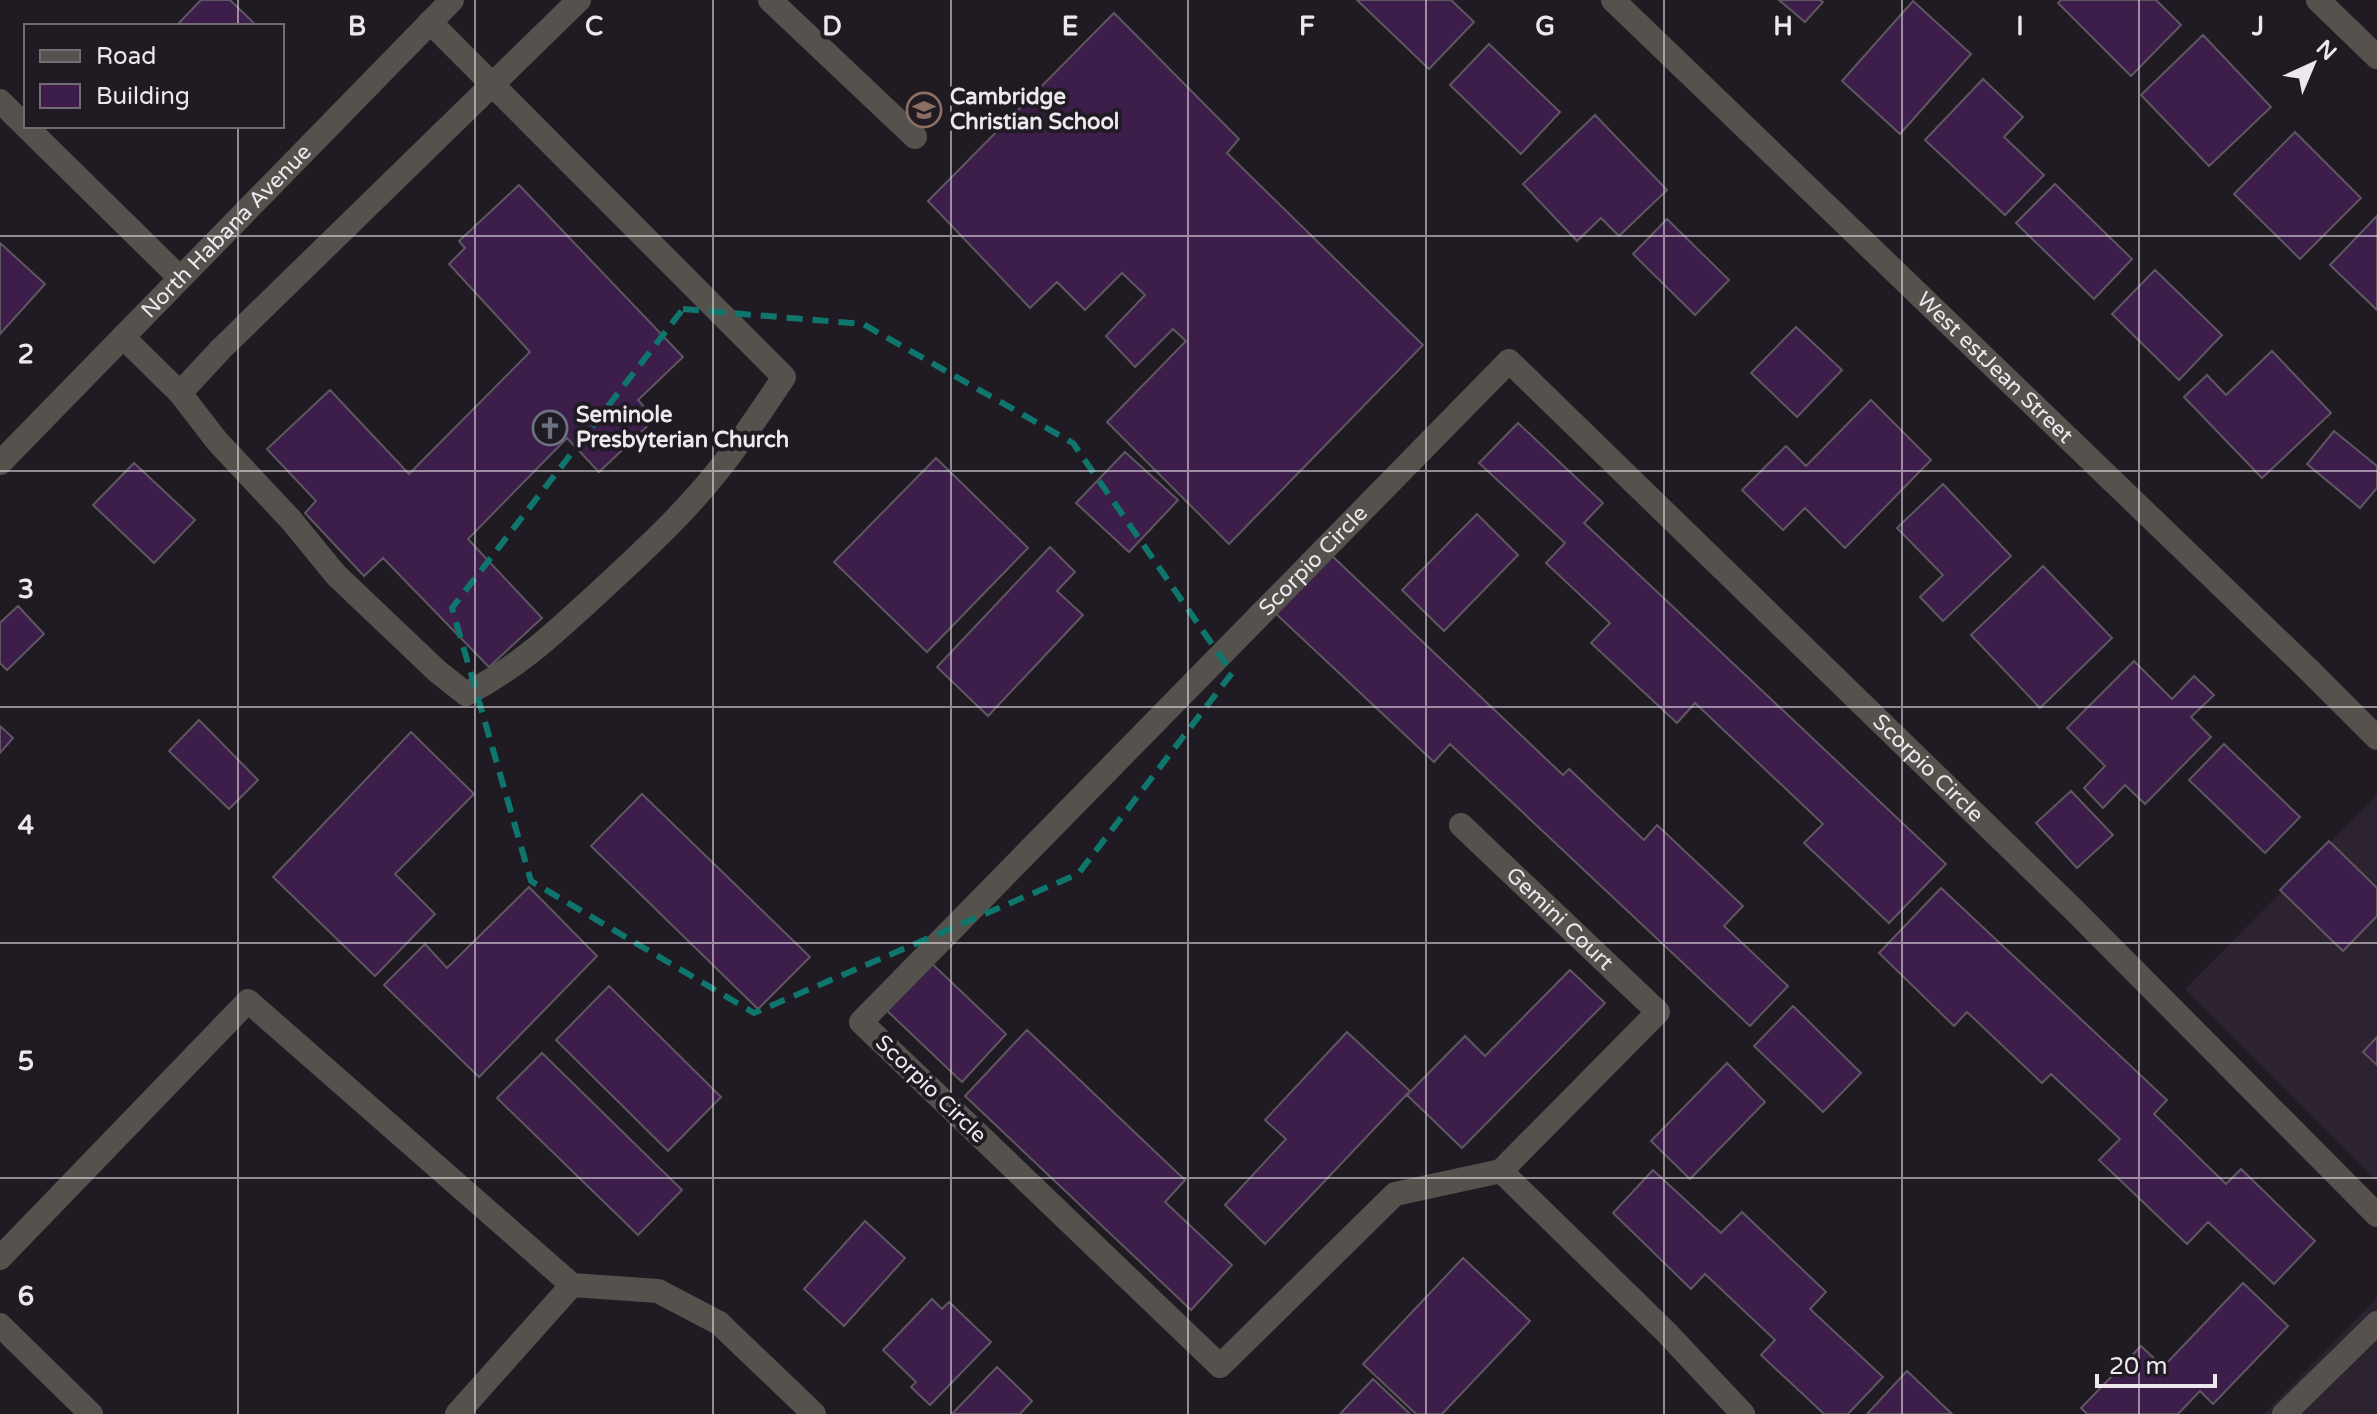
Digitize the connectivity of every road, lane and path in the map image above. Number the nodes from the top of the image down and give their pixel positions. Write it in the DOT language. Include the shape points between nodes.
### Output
graph roads {
  1 [pos="452,0"];
  2 [pos="579,0"];
  3 [pos="770,0"];
  4 [pos="1613,0"];
  5 [pos="2318,0"];
  6 [pos="430,22"];
  7 [pos="2377,57"];
  8 [pos="493,83"];
  9 [pos="0,101"];
  10 [pos="24,125"];
  11 [pos="27,128"];
  12 [pos="915,137"];
  13 [pos="180,278"];
  14 [pos="123,337"];
  15 [pos="180,393"];
  16 [pos="0,463"];
  17 [pos="2377,738"];
  18 [pos="1461,825"];
  19 [pos="1501,1171"];
  20 [pos="2377,1215"];
  21 [pos="0,1258"];
  22 [pos="572,1285"];
  23 [pos="2377,1323"];
  24 [pos="0,1325"];
  25 [pos="91,1414"];
  26 [pos="457,1414"];
  27 [pos="814,1414"];
  28 [pos="1743,1414"];
  29 [pos="2284,1414"];
  1 -- 6 [label="street, North Habana Avenue"];
  2 -- 8 [label="street"];
  3 -- 12 [label="street"];
  4 -- 17 [label="street, West estJean Street"];
  5 -- 7 [label="street"];
  6 -- 8 [label="street"];
  6 -- 13 [label="street, North Habana Avenue"];
  8 -- 15 [label="street"];
  8 -- 15 [label="street" via="784,377 744,437 682,511 537,650 466,694 336,575"];
  9 -- 10 [label="street"];
  11 -- 13 [label="street"];
  13 -- 14 [label="street, North Habana Avenue"];
  14 -- 15 [label="street"];
  14 -- 16 [label="street, North Habana Avenue"];
  18 -- 19 [label="street, Gemini Court" via="1658,1012"];
  19 -- 20 [label="street, Scorpio Circle" via="1395,1194 1220,1366 861,1022 1509,361 2074,910"];
  19 -- 28 [label="street"];
  21 -- 22 [label="street" via="248,1001"];
  22 -- 26 [label="street"];
  22 -- 27 [label="street" via="658,1291 719,1323"];
  23 -- 29 [label="street"];
  24 -- 25 [label="street"];
}
